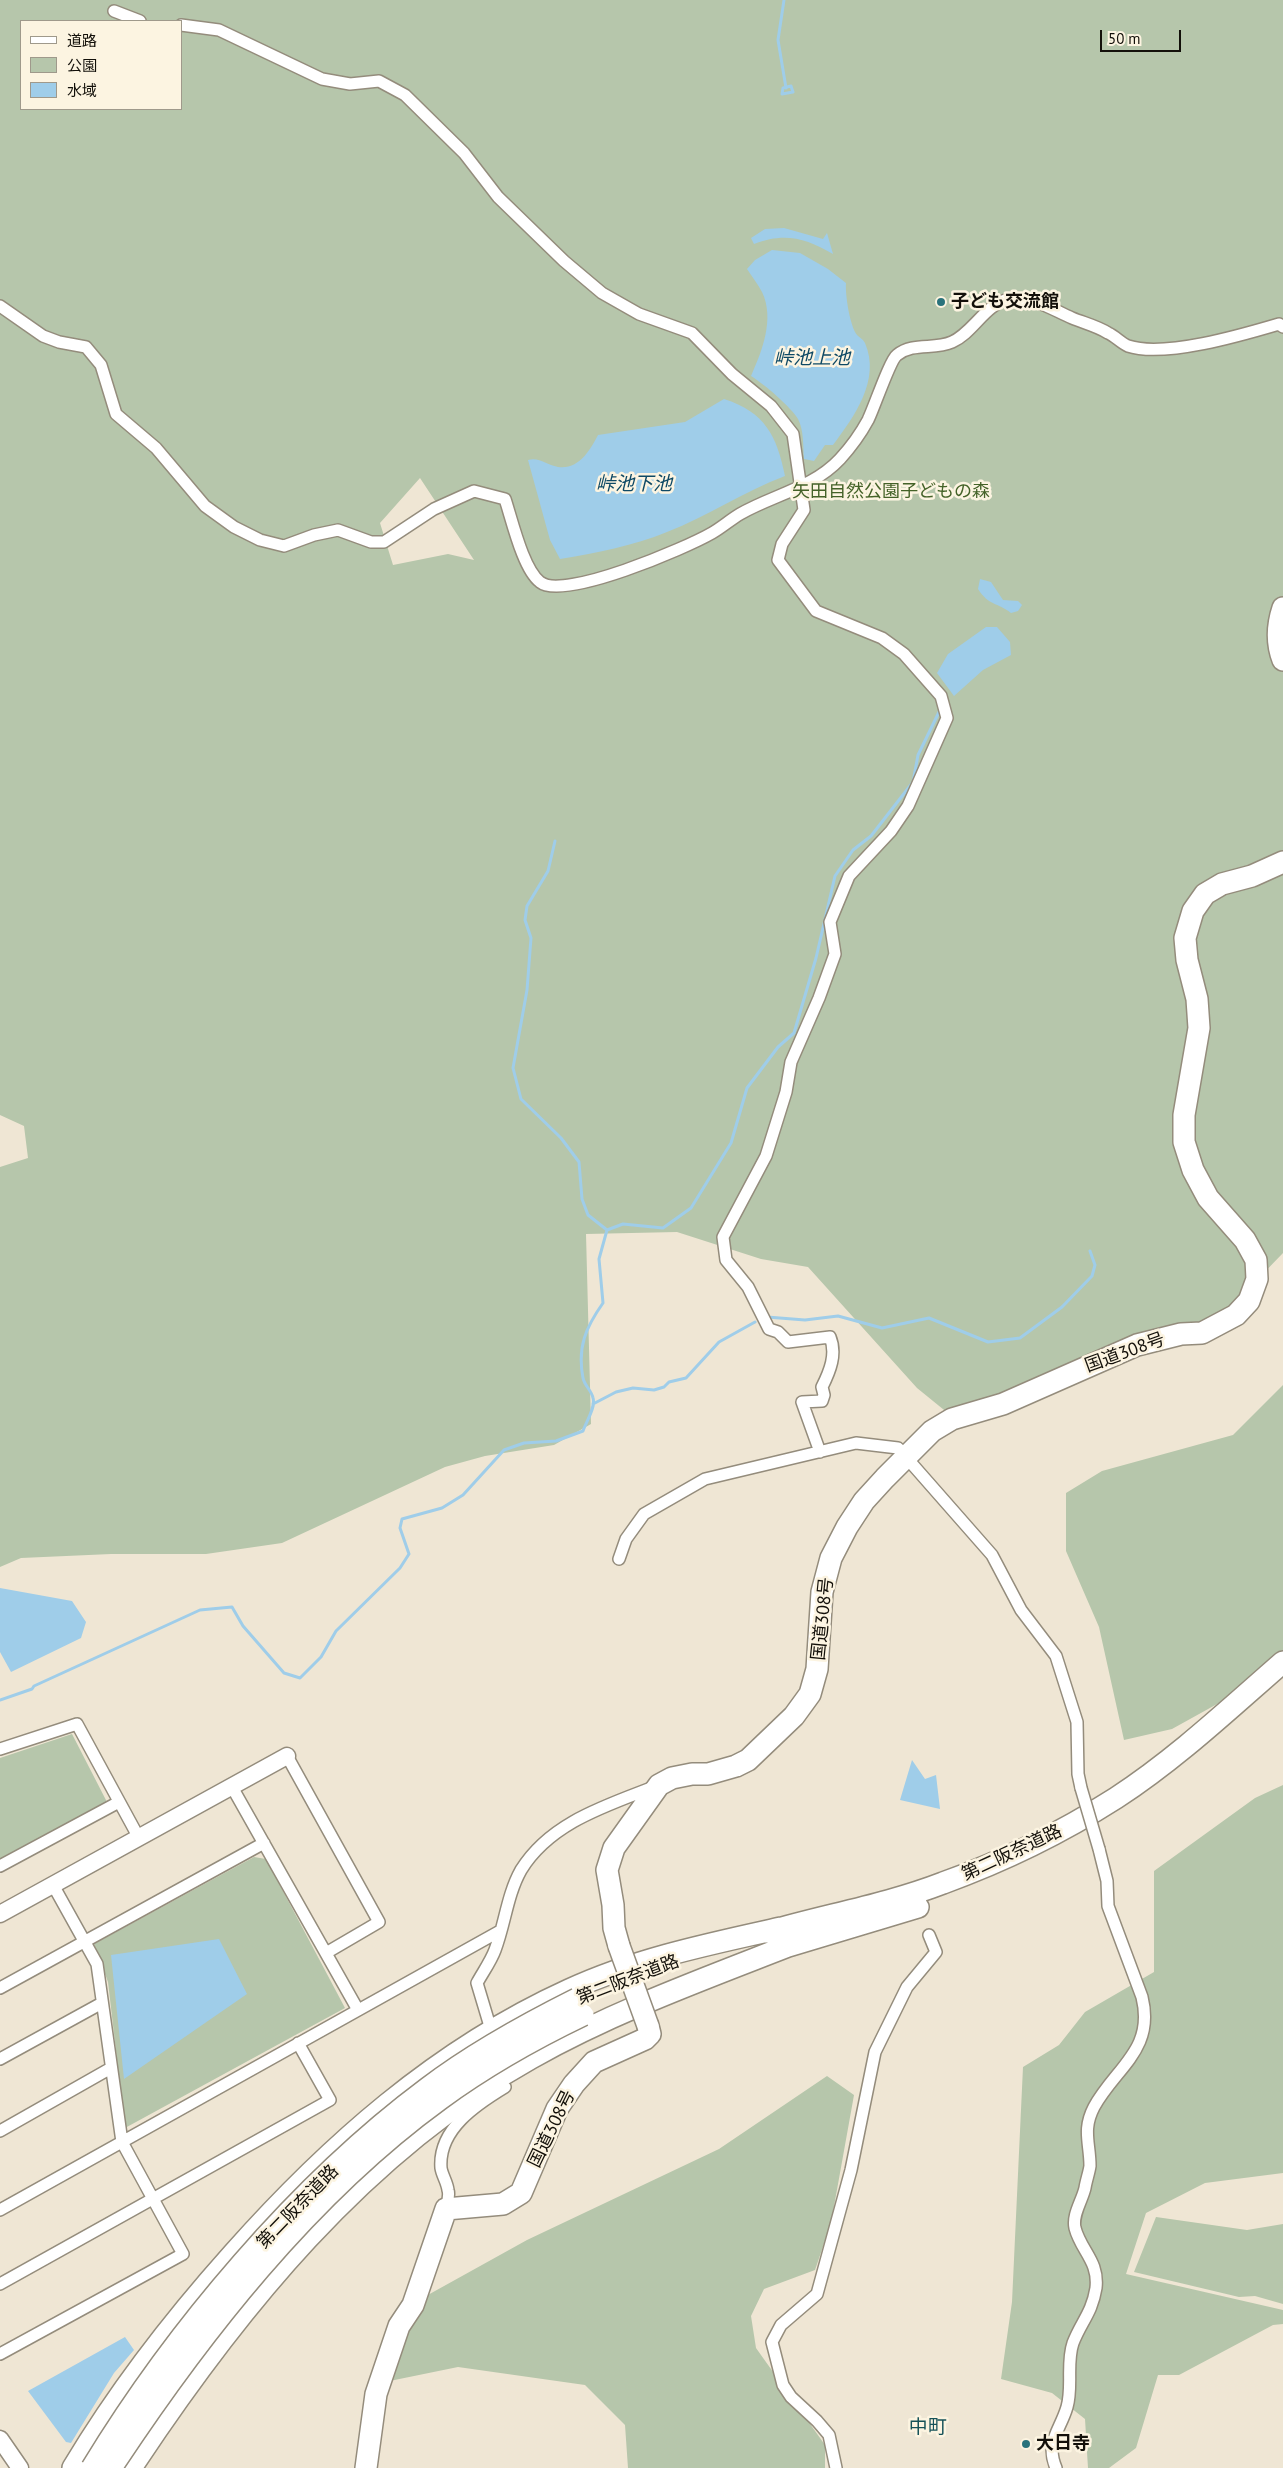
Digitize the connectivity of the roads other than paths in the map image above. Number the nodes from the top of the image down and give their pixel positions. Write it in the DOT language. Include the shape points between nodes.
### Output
graph roads {
  1 [pos="114,11"];
  2 [pos="137,20"];
  3 [pos="182,25"];
  4 [pos="0,306"];
  5 [pos="1283,327"];
  6 [pos="800,486"];
  7 [pos="1283,608"];
  8 [pos="1283,660"];
  9 [pos="1283,862"];
  10 [pos="820,1452"];
  11 [pos="906,1457"];
  12 [pos="619,1559"];
  13 [pos="1283,1662"];
  14 [pos="1283,1682"];
  15 [pos="0,1749"];
  16 [pos="287,1756"];
  17 [pos="659,1785"];
  18 [pos="232,1787"];
  19 [pos="119,1802"];
  20 [pos="139,1838"];
  21 [pos="264,1843"];
  22 [pos="0,1866"];
  23 [pos="53,1885"];
  24 [pos="0,1914"];
  25 [pos="500,1931"];
  26 [pos="929,1935"];
  27 [pos="785,1937"];
  28 [pos="84,1942"];
  29 [pos="326,1953"];
  30 [pos="0,1988"];
  31 [pos="102,2004"];
  32 [pos="580,2007"];
  33 [pos="358,2010"];
  34 [pos="489,2023"];
  35 [pos="298,2043"];
  36 [pos="0,2059"];
  37 [pos="111,2068"];
  38 [pos="506,2087"];
  39 [pos="0,2131"];
  40 [pos="122,2142"];
  41 [pos="153,2200"];
  42 [pos="446,2209"];
  43 [pos="0,2210"];
  44 [pos="0,2284"];
  45 [pos="0,2353"];
  46 [pos="0,2439"];
  47 [pos="20,2468"];
  48 [pos="73,2468"];
  49 [pos="92,2468"];
  50 [pos="111,2468"];
  51 [pos="131,2468"];
  52 [pos="366,2468"];
  53 [pos="836,2468"];
  54 [pos="1056,2468"];
  1 -- 2 [label="street"];
  3 -- 6 [label="street" via="219,30 322,78 350,84 379,82 405,94 464,153 498,197 564,261 602,293 639,314 692,333 732,374 771,406 793,434"];
  4 -- 6 [label="street" via="43,336 86,347 101,365 116,414 156,448 205,506 234,528 284,546 338,530 371,542 384,542 434,509 474,491 505,499 529,567 540,583 555,588 587,582 661,557"];
  5 -- 6 [label="street" via="1279,324 1218,340 1154,350 1127,346 1108,332 1031,300 1008,299 952,342 912,346 896,355 867,422 840,459 815,481"];
  6 -- 10 [label="street" via="804,510 782,544 778,560 816,611 882,638 904,654 941,696 947,718 908,806 891,831 849,876 830,922 835,954 791,1062 786,1092 766,1156 723,1236 726,1260 748,1287 769,1329 778,1332 788,1342 830,1337 834,1348 829,1373 822,1387 822,1400 802,1402"];
  7 -- 8 [label="highway" via="1277,639"];
  9 -- 11 [label="highway, 国道308号" via="1252,876 1222,884 1205,894 1193,911 1185,938 1199,1028 1184,1115 1184,1142 1193,1170 1208,1198 1254,1255 1257,1279 1249,1301 1236,1315 1202,1333 1181,1334 1137,1345 1002,1404 952,1419 932,1431"];
  10 -- 11 [label="street" via="856,1444 898,1448"];
  10 -- 12 [label="street" via="705,1479 644,1514 626,1539"];
  11 -- 17 [label="highway, 国道308号" via="864,1501 846,1526 831,1558 822,1592 817,1669 810,1694 794,1716 748,1760 708,1774 672,1778"];
  11 -- 54 [label="street, bridge" via="992,1556 1021,1610 1056,1656 1077,1722 1078,1774 1107,1881 1108,1906 1146,2013 1146,2025 1131,2058 1094,2107 1086,2136 1090,2166 1074,2226 1092,2260 1096,2288 1089,2315 1073,2344 1067,2408 1053,2439 1052,2454"];
  13 -- 27 [label="highway, 第二阪奈道路" via="1160,1766 1117,1797 1035,1844 988,1866"];
  14 -- 27 [label="highway, 第二阪奈道路" via="1167,1779 1117,1813 1040,1857 946,1898"];
  15 -- 19 [label="street" via="77,1724"];
  16 -- 18 [label="street"];
  16 -- 29 [label="street" via="379,1922"];
  17 -- 25 [label="street" via="587,1813 538,1848 521,1871"];
  17 -- 42 [label="highway, 国道308号, bridge" via="614,1848 608,1870 614,1928 650,2034 594,2062 574,2084 557,2110 521,2193 503,2204"];
  18 -- 20 [label="street"];
  18 -- 21 [label="street"];
  19 -- 20 [label="street"];
  19 -- 22 [label="street"];
  20 -- 23 [label="street"];
  21 -- 28 [label="street"];
  21 -- 29 [label="street"];
  23 -- 24 [label="street"];
  23 -- 28 [label="street"];
  25 -- 33 [label="street"];
  25 -- 34 [label="street" via="495,1950 477,1983"];
  26 -- 53 [label="street" via="936,1952 906,1987 875,2052 851,2170 817,2294 781,2325 772,2342 783,2385 829,2435"];
  27 -- 32 [label="highway, 第二阪奈道路" via="655,1987"];
  27 -- 48 [label="highway" via="690,1948 635,1963 570,1989 508,2020 421,2077 341,2144 249,2236 122,2392"];
  27 -- 51 [label="highway" via="559,2044 502,2075 422,2132 349,2197 283,2267 199,2369"];
  28 -- 30 [label="street"];
  28 -- 31 [label="street" via="97,1964"];
  29 -- 33 [label="street"];
  31 -- 36 [label="street"];
  31 -- 37 [label="street"];
  32 -- 49 [label="highway, 第二阪奈道路, bridge" via="515,2031 450,2072 401,2108 326,2176 211,2302 136,2401"];
  32 -- 50 [label="highway, 第二阪奈道路, bridge" via="466,2080 412,2120 350,2175 229,2305 188,2356"];
  33 -- 35 [label="street"];
  35 -- 40 [label="street"];
  35 -- 41 [label="street" via="330,2100"];
  37 -- 39 [label="street"];
  37 -- 40 [label="street"];
  38 -- 42 [label="street" via="466,2113 453,2131 442,2154 441,2169 449,2192"];
  40 -- 41 [label="street"];
  40 -- 43 [label="street"];
  41 -- 44 [label="street"];
  41 -- 45 [label="street" via="183,2254"];
  42 -- 52 [label="highway" via="413,2305 398,2326 376,2394"];
  46 -- 47 [label="street"];
}
